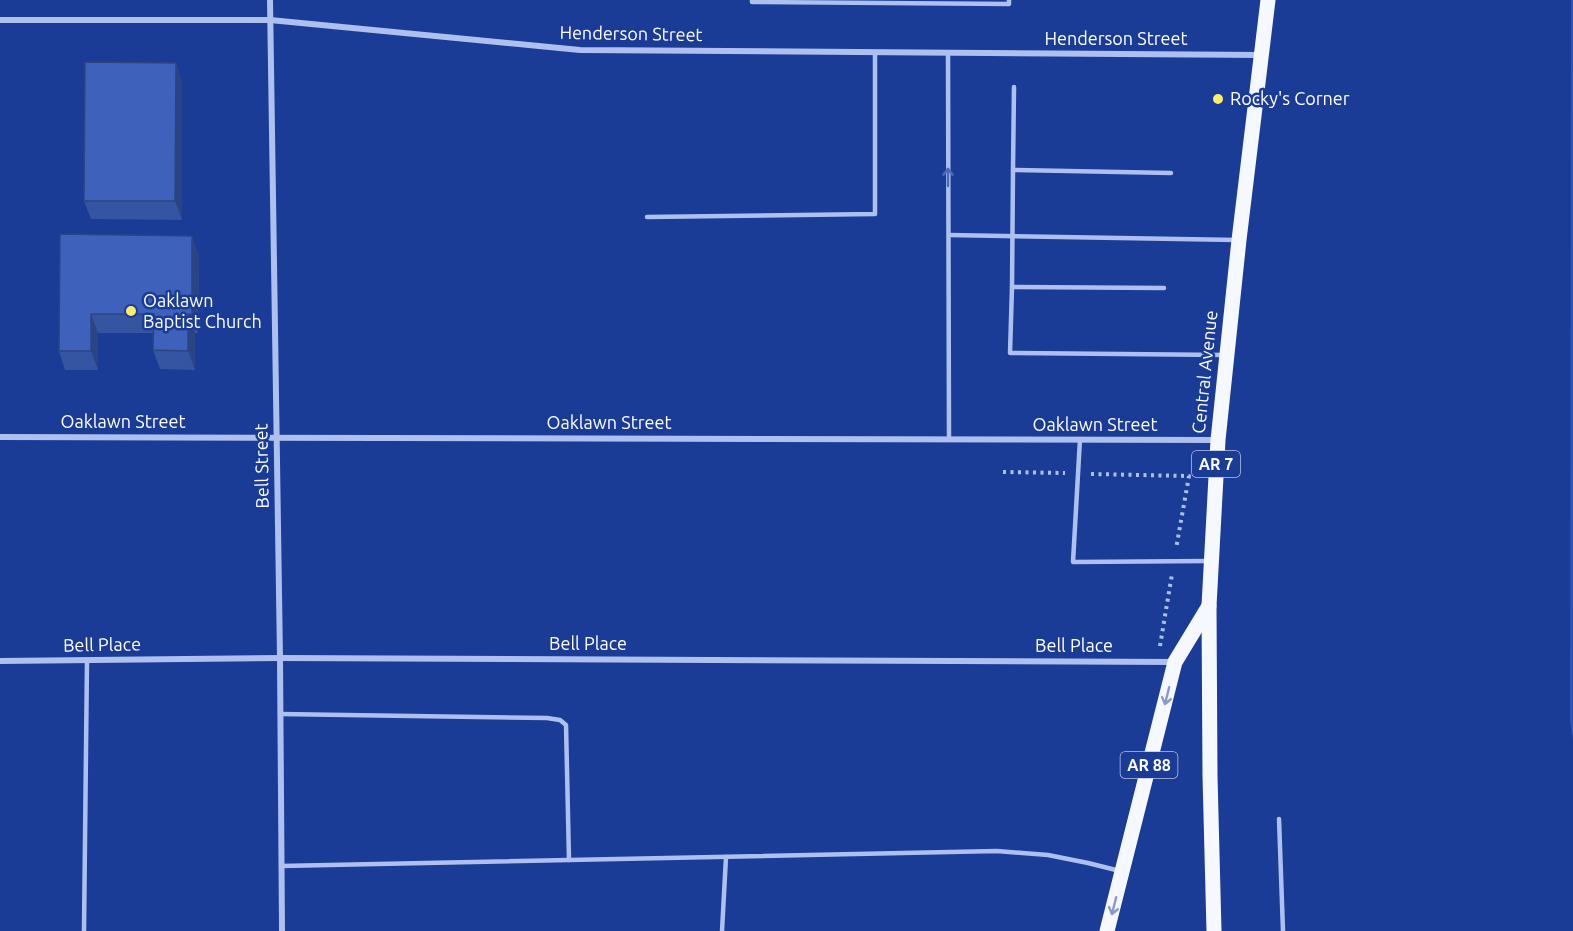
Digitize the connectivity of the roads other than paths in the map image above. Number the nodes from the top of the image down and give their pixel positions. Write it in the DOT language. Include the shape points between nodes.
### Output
graph roads {
  1 [pos="270,0"];
  2 [pos="752,0"];
  3 [pos="1268,0"];
  4 [pos="869,1"];
  5 [pos="1009,2"];
  6 [pos="0,20"];
  7 [pos="270,20"];
  8 [pos="875,53"];
  9 [pos="948,53"];
  10 [pos="1262,55"];
  11 [pos="1014,87"];
  12 [pos="1013,170"];
  13 [pos="1171,173"];
  14 [pos="647,217"];
  15 [pos="949,235"];
  16 [pos="1013,237"];
  17 [pos="1239,240"];
  18 [pos="1012,287"];
  19 [pos="1164,288"];
  20 [pos="1227,355"];
  21 [pos="0,437"];
  22 [pos="276,437"];
  23 [pos="949,439"];
  24 [pos="1080,439"];
  25 [pos="1218,440"];
  26 [pos="1212,561"];
  27 [pos="1209,606"];
  28 [pos="280,658"];
  29 [pos="87,660"];
  30 [pos="0,662"];
  31 [pos="1175,662"];
  32 [pos="280,714"];
  33 [pos="1279,819"];
  34 [pos="726,857"];
  35 [pos="569,860"];
  36 [pos="281,866"];
  37 [pos="1122,872"];
  38 [pos="84,931"];
  39 [pos="282,931"];
  40 [pos="722,931"];
  41 [pos="1107,931"];
  42 [pos="1214,931"];
  43 [pos="1283,931"];
  1 -- 7 [label="street, Bell Street"];
  2 -- 4 [label="lane"];
  3 -- 10 [label="main road, Central Avenue / AR 7"];
  4 -- 5 [label="lane"];
  6 -- 7 [label="street, Henderson Street"];
  7 -- 8 [label="street, Henderson Street" via="580,50"];
  7 -- 22 [label="street, Bell Street"];
  8 -- 9 [label="street, Henderson Street"];
  8 -- 14 [label="lane" via="875,214"];
  9 -- 10 [label="street, Henderson Street"];
  15 -- 9 [label="lane, one-way"];
  10 -- 17 [label="main road, Central Avenue / AR 7"];
  11 -- 12 [label="lane"];
  12 -- 13 [label="lane"];
  12 -- 16 [label="lane"];
  15 -- 16 [label="lane"];
  15 -- 23 [label="lane"];
  16 -- 17 [label="lane"];
  16 -- 18 [label="lane"];
  17 -- 20 [label="main road, Central Avenue / AR 7"];
  18 -- 19 [label="lane"];
  18 -- 20 [label="lane" via="1010,353"];
  20 -- 25 [label="main road, Central Avenue / AR 7"];
  21 -- 22 [label="street, Oaklawn Street"];
  22 -- 23 [label="street, Oaklawn Street"];
  22 -- 28 [label="street, Bell Street"];
  23 -- 24 [label="street, Oaklawn Street"];
  24 -- 25 [label="street, Oaklawn Street"];
  24 -- 26 [label="lane" via="1073,562"];
  25 -- 26 [label="main road, Central Avenue / AR 7"];
  26 -- 27 [label="main road, Central Avenue / AR 7"];
  27 -- 31 [label="main road, AR 88"];
  27 -- 42 [label="main road, Central Avenue / AR 7"];
  28 -- 29 [label="street, Bell Place"];
  28 -- 31 [label="street, Bell Place"];
  28 -- 32 [label="street, Bell Street"];
  29 -- 30 [label="street, Bell Place"];
  29 -- 38 [label="lane"];
  31 -- 37 [label="main road, AR 88, one-way"];
  32 -- 35 [label="lane" via="560,720 566,725"];
  32 -- 36 [label="street, Bell Street"];
  33 -- 43 [label="lane"];
  34 -- 35 [label="lane"];
  34 -- 37 [label="lane" via="998,851 1048,855"];
  34 -- 40 [label="lane"];
  35 -- 36 [label="lane"];
  36 -- 39 [label="street, Bell Street"];
  37 -- 41 [label="main road, AR 88, one-way"];
}
